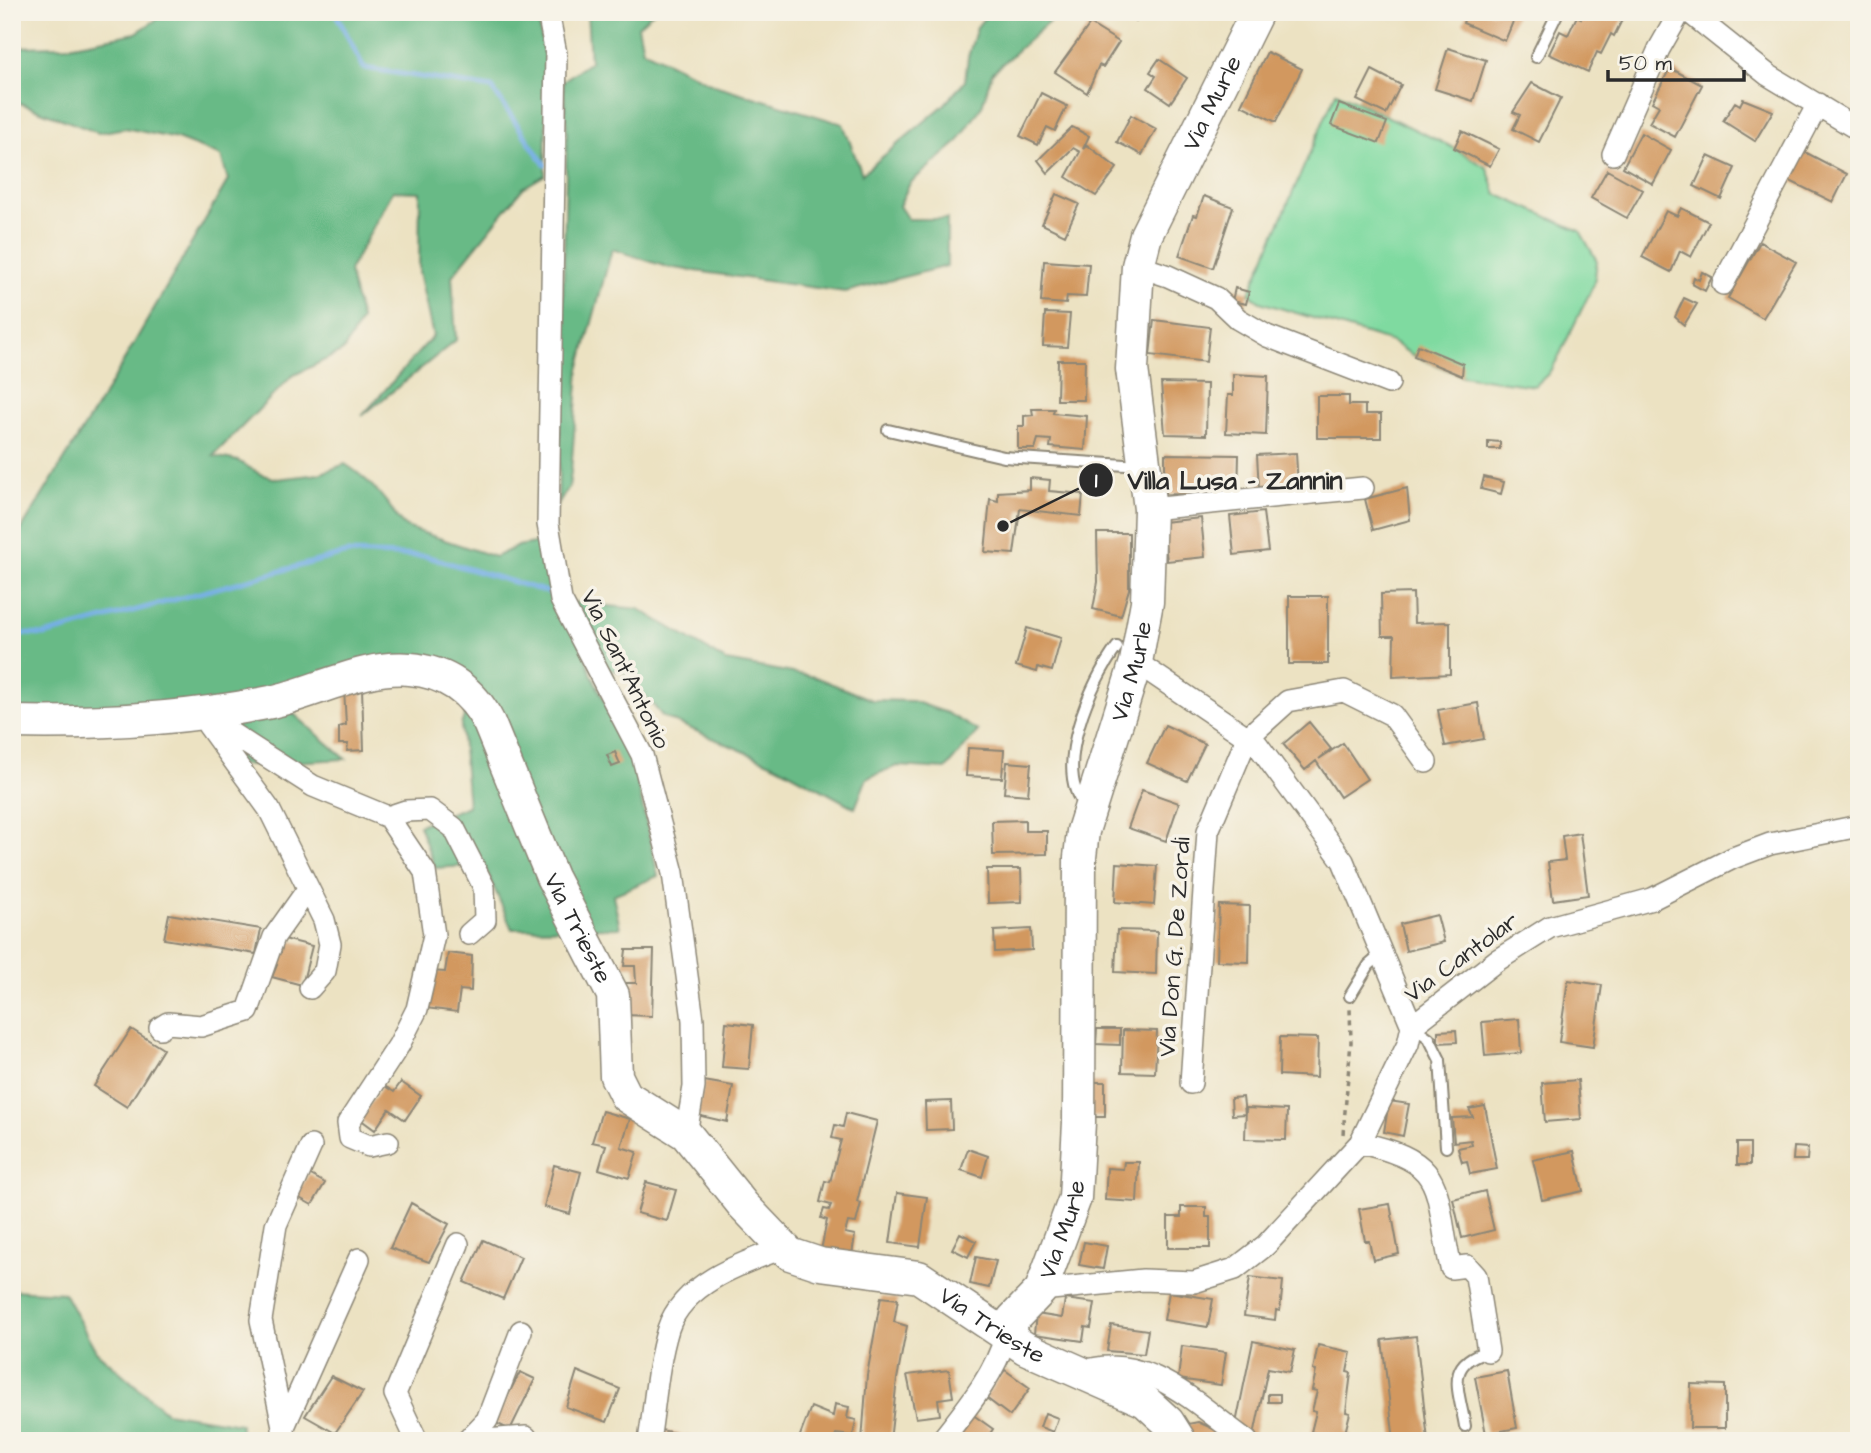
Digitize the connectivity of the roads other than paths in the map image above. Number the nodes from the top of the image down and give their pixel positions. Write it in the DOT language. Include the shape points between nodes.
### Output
graph roads {
  1 [pos="548,12"];
  2 [pos="1257,12"];
  3 [pos="1558,12"];
  4 [pos="1680,12"];
  5 [pos="1689,12"];
  6 [pos="1536,57"];
  7 [pos="1818,104"];
  8 [pos="1859,130"];
  9 [pos="1613,154"];
  10 [pos="1138,266"];
  11 [pos="1723,284"];
  12 [pos="1389,383"];
  13 [pos="888,430"];
  14 [pos="1146,466"];
  15 [pos="1363,488"];
  16 [pos="1150,509"];
  17 [pos="1126,654"];
  18 [pos="201,714"];
  19 [pos="12,722"];
  20 [pos="1247,738"];
  21 [pos="1426,762"];
  22 [pos="388,817"];
  23 [pos="1859,826"];
  24 [pos="308,889"];
  25 [pos="469,934"];
  26 [pos="1382,954"];
  27 [pos="310,988"];
  28 [pos="1350,996"];
  29 [pos="1412,1026"];
  30 [pos="160,1028"];
  31 [pos="1191,1083"];
  32 [pos="686,1134"];
  33 [pos="387,1142"];
  34 [pos="1360,1143"];
  35 [pos="311,1146"];
  36 [pos="1446,1147"];
  37 [pos="458,1244"];
  38 [pos="783,1248"];
  39 [pos="359,1259"];
  40 [pos="1041,1290"];
  41 [pos="521,1331"];
  42 [pos="1006,1335"];
  43 [pos="1488,1351"];
  44 [pos="1081,1373"];
  45 [pos="1465,1426"];
  46 [pos="284,1435"];
  47 [pos="526,1437"];
  48 [pos="417,1441"];
  49 [pos="469,1441"];
  50 [pos="649,1441"];
  51 [pos="941,1441"];
  52 [pos="1180,1441"];
  53 [pos="1247,1441"];
  1 -- 32 [label="street, Via Sant'Antonio" via="556,54 548,524 561,600 642,755 673,873 693,1020 694,1087"];
  2 -- 10 [label="main road, Via Murle" via="1146,235"];
  3 -- 6 [label="lane"];
  4 -- 9 [label="street" via="1659,48"];
  5 -- 7 [label="street" via="1768,75"];
  7 -- 8 [label="street"];
  7 -- 11 [label="street"];
  10 -- 12 [label="street" via="1216,298 1238,319 1267,336"];
  10 -- 14 [label="main road, Via Murle" via="1132,369"];
  13 -- 14 [label="lane" via="1004,457"];
  14 -- 16 [label="main road, Via Murle"];
  15 -- 16 [label="street"];
  16 -- 17 [label="main road, Via Murle" via="1147,602"];
  17 -- 20 [label="street"];
  17 -- 40 [label="main road, Via Murle" via="1080,857 1075,1198"];
  18 -- 19 [label="main road, Via Trieste" via="88,723"];
  18 -- 22 [label="street" via="313,786"];
  18 -- 24 [label="street" via="268,809"];
  18 -- 32 [label="main road, Via Trieste" via="274,701 381,670 423,671 463,688 485,716 552,877 613,995 617,1084 633,1102"];
  20 -- 21 [label="street, Via Don G. De Zordi" via="1288,701 1344,691 1392,715"];
  20 -- 26 [label="street" via="1343,861"];
  20 -- 31 [label="street, Via Don G. De Zordi" via="1208,831"];
  22 -- 25 [label="street" via="430,810 454,828 484,887 485,920"];
  22 -- 33 [label="street" via="425,872 434,934 417,1009 348,1123 350,1138 369,1146"];
  23 -- 29 [label="street, Via Cantolar" via="1770,844 1652,899 1550,927 1496,961"];
  24 -- 27 [label="street" via="330,944 325,971"];
  24 -- 30 [label="street" via="274,937 248,1011 201,1026 168,1023"];
  26 -- 28 [label="lane" via="1369,965"];
  26 -- 29 [label="street"];
  29 -- 34 [label="street, Via Cantolar" via="1408,1044"];
  29 -- 36 [label="lane" via="1429,1038 1440,1060"];
  32 -- 38 [label="main road, Via Trieste"];
  34 -- 40 [label="street, Via Cantolar" via="1266,1245 1235,1269 1194,1282 1143,1280"];
  34 -- 43 [label="street" via="1408,1156 1429,1175 1451,1268 1467,1266 1476,1276"];
  35 -- 46 [label="street" via="275,1225 261,1320"];
  37 -- 48 [label="street" via="396,1394"];
  38 -- 42 [label="main road, Via Trieste" via="796,1258 820,1264 919,1277"];
  38 -- 50 [label="street" via="709,1281 682,1306 669,1327"];
  39 -- 46 [label="street"];
  40 -- 42 [label="main road, Via Murle" via="1013,1319"];
  41 -- 49 [label="street" via="487,1420"];
  42 -- 44 [label="main road, Via Trieste"];
  42 -- 51 [label="street" via="975,1398"];
  43 -- 45 [label="lane" via="1469,1356 1459,1368"];
  44 -- 52 [label="main road, Via Trieste" via="1145,1401"];
  44 -- 53 [label="street" via="1099,1366 1122,1366 1159,1377"];
  47 -- 49 [label="street"];
}
